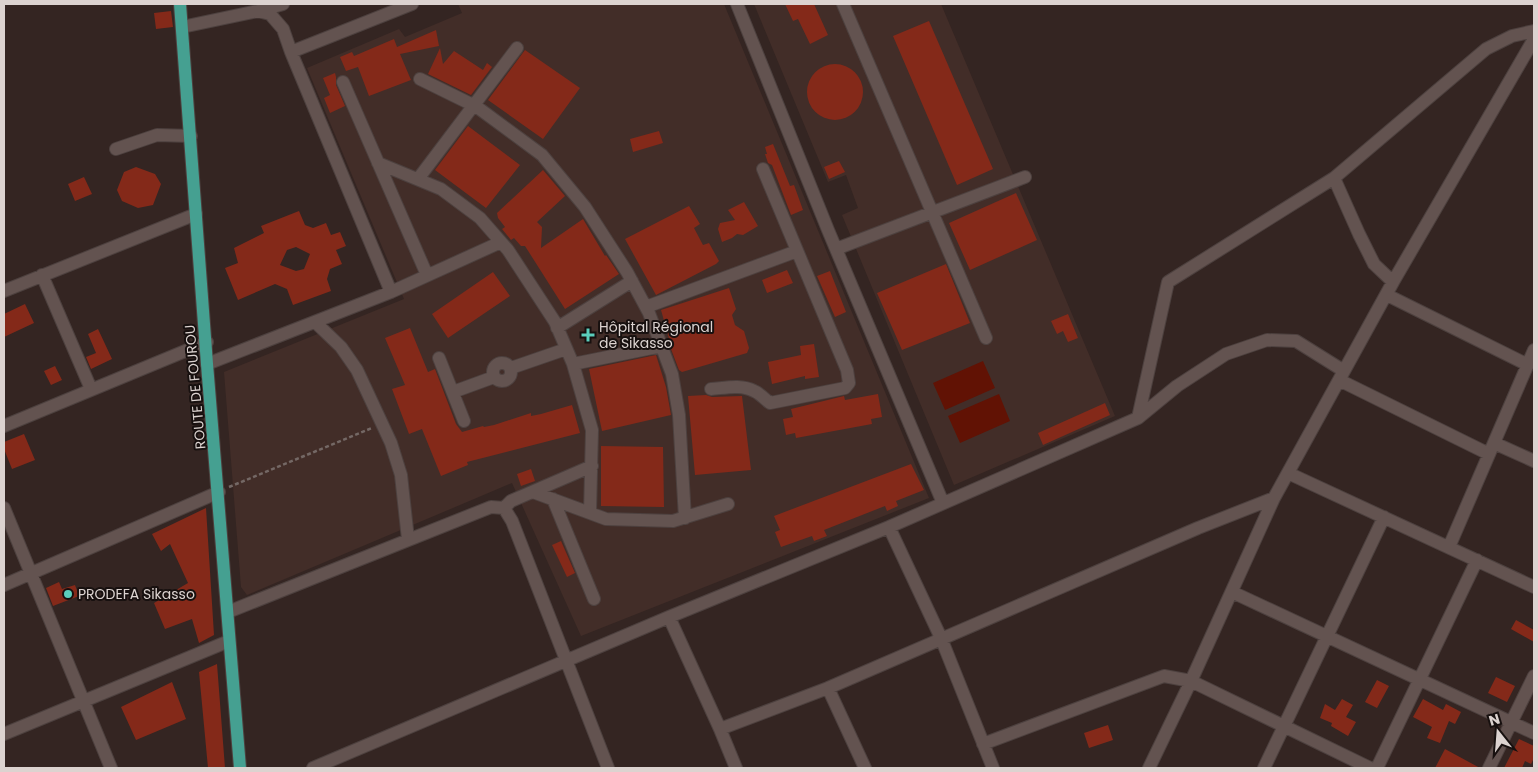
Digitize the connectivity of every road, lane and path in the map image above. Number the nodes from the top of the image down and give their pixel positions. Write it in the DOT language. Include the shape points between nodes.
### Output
graph roads {
  1 [pos="180,4"];
  2 [pos="283,4"];
  3 [pos="412,4"];
  4 [pos="737,4"];
  5 [pos="843,4"];
  6 [pos="258,11"];
  7 [pos="182,27"];
  8 [pos="1534,31"];
  9 [pos="1534,39"];
  10 [pos="517,48"];
  11 [pos="291,52"];
  12 [pos="420,79"];
  13 [pos="343,82"];
  14 [pos="474,106"];
  15 [pos="191,136"];
  16 [pos="116,149"];
  17 [pos="378,163"];
  18 [pos="763,169"];
  19 [pos="1025,177"];
  20 [pos="1334,178"];
  21 [pos="418,179"];
  22 [pos="932,212"];
  23 [pos="196,214"];
  24 [pos="501,242"];
  25 [pos="836,249"];
  26 [pos="797,251"];
  27 [pos="42,275"];
  28 [pos="427,276"];
  29 [pos="632,281"];
  30 [pos="1393,282"];
  31 [pos="4,291"];
  32 [pos="391,292"];
  33 [pos="1387,295"];
  34 [pos="646,307"];
  35 [pos="315,322"];
  36 [pos="558,328"];
  37 [pos="986,338"];
  38 [pos="207,342"];
  39 [pos="662,346"];
  40 [pos="566,349"];
  41 [pos="1534,350"];
  42 [pos="439,358"];
  43 [pos="207,364"];
  44 [pos="572,364"];
  45 [pos="1528,365"];
  46 [pos="1342,375"];
  47 [pos="92,389"];
  48 [pos="711,389"];
  49 [pos="453,392"];
  50 [pos="1138,418"];
  51 [pos="464,421"];
  52 [pos="381,424"];
  53 [pos="4,426"];
  54 [pos="1492,449"];
  55 [pos="1534,461"];
  56 [pos="592,466"];
  57 [pos="1288,473"];
  58 [pos="219,492"];
  59 [pos="533,492"];
  60 [pos="1274,498"];
  61 [pos="553,499"];
  62 [pos="943,503"];
  63 [pos="728,504"];
  64 [pos="4,508"];
  65 [pos="504,508"];
  66 [pos="590,513"];
  67 [pos="1384,517"];
  68 [pos="685,518"];
  69 [pos="889,527"];
  70 [pos="408,539"];
  71 [pos="1449,547"];
  72 [pos="1477,560"];
  73 [pos="30,574"];
  74 [pos="4,586"];
  75 [pos="1534,587"];
  76 [pos="1232,592"];
  77 [pos="594,599"];
  78 [pos="228,612"];
  79 [pos="669,617"];
  80 [pos="1327,636"];
  81 [pos="941,638"];
  82 [pos="229,641"];
  83 [pos="566,662"];
  84 [pos="1534,676"];
  85 [pos="1420,680"];
  86 [pos="1191,681"];
  87 [pos="828,688"];
  88 [pos="83,701"];
  89 [pos="1512,722"];
  90 [pos="1284,726"];
  91 [pos="720,729"];
  92 [pos="1534,733"];
  93 [pos="4,734"];
  94 [pos="983,744"];
  95 [pos="319,767"];
  96 [pos="111,768"];
  97 [pos="240,768"];
  98 [pos="608,768"];
  99 [pos="736,768"];
  100 [pos="865,768"];
  101 [pos="993,768"];
  102 [pos="1149,768"];
  103 [pos="1264,768"];
  104 [pos="1370,768"];
  105 [pos="1377,768"];
  106 [pos="1489,768"];
  1 -- 7 [label="main road, ROUTE DE FOUROU"];
  2 -- 6 [label="street"];
  3 -- 11 [label="street"];
  4 -- 25 [label="street"];
  5 -- 22 [label="street"];
  6 -- 7 [label="street"];
  6 -- 11 [label="street" via="270,14 283,29"];
  7 -- 15 [label="main road, ROUTE DE FOUROU"];
  8 -- 20 [label="street" via="1512,36 1486,49"];
  9 -- 30 [label="street"];
  10 -- 14 [label="street"];
  11 -- 32 [label="street"];
  12 -- 14 [label="street"];
  13 -- 17 [label="street"];
  14 -- 21 [label="street"];
  14 -- 29 [label="street" via="542,155 586,207"];
  15 -- 16 [label="street" via="157,135"];
  15 -- 23 [label="main road, ROUTE DE FOUROU"];
  17 -- 21 [label="street"];
  17 -- 28 [label="street"];
  18 -- 26 [label="street"];
  19 -- 22 [label="street"];
  20 -- 30 [label="street" via="1374,264"];
  20 -- 50 [label="street" via="1168,282"];
  21 -- 24 [label="street" via="441,189 480,218"];
  22 -- 25 [label="street"];
  22 -- 37 [label="street"];
  23 -- 27 [label="street"];
  23 -- 38 [label="main road, ROUTE DE FOUROU"];
  24 -- 28 [label="street"];
  24 -- 36 [label="street"];
  25 -- 62 [label="street"];
  26 -- 34 [label="street"];
  26 -- 48 [label="street" via="847,370 849,383 846,388 770,403 757,391 747,388"];
  27 -- 31 [label="street"];
  27 -- 47 [label="street"];
  28 -- 32 [label="street"];
  29 -- 34 [label="street"];
  29 -- 36 [label="street"];
  30 -- 33 [label="street"];
  32 -- 35 [label="street"];
  33 -- 45 [label="street"];
  33 -- 46 [label="street"];
  34 -- 39 [label="street"];
  35 -- 43 [label="street"];
  35 -- 52 [label="street" via="357,370"];
  36 -- 40 [label="street"];
  38 -- 43 [label="main road, ROUTE DE FOUROU"];
  38 -- 47 [label="street"];
  39 -- 44 [label="street"];
  39 -- 68 [label="street" via="672,374 679,415"];
  40 -- 44 [label="street"];
  40 -- 49 [label="street" via="511,368 504,362 498,364 494,377"];
  41 -- 45 [label="street"];
  42 -- 49 [label="street"];
  43 -- 58 [label="main road, ROUTE DE FOUROU"];
  44 -- 56 [label="street" via="592,430"];
  45 -- 54 [label="street"];
  46 -- 50 [label="street" via="1296,341 1267,340 1226,354 1177,386"];
  46 -- 54 [label="street"];
  46 -- 57 [label="street"];
  47 -- 53 [label="street"];
  49 -- 51 [label="street"];
  50 -- 62 [label="street"];
  52 -- 58 [label="path"];
  52 -- 70 [label="street" via="402,474"];
  54 -- 55 [label="street"];
  54 -- 71 [label="street"];
  56 -- 59 [label="street"];
  56 -- 66 [label="street"];
  57 -- 60 [label="street"];
  57 -- 67 [label="street"];
  58 -- 73 [label="street"];
  58 -- 78 [label="main road, ROUTE DE FOUROU"];
  59 -- 61 [label="street"];
  59 -- 65 [label="street" via="511,501"];
  60 -- 76 [label="street"];
  60 -- 81 [label="street"];
  61 -- 66 [label="street"];
  61 -- 77 [label="street"];
  62 -- 69 [label="street"];
  63 -- 68 [label="street"];
  64 -- 73 [label="street"];
  65 -- 70 [label="street" via="491,507"];
  65 -- 83 [label="street" via="512,520"];
  66 -- 68 [label="street" via="606,518 673,521"];
  67 -- 71 [label="street"];
  67 -- 80 [label="street"];
  69 -- 79 [label="street"];
  69 -- 81 [label="street"];
  70 -- 78 [label="street"];
  71 -- 72 [label="street"];
  72 -- 75 [label="street"];
  72 -- 85 [label="street"];
  73 -- 74 [label="street"];
  73 -- 88 [label="street"];
  76 -- 80 [label="street"];
  76 -- 86 [label="street"];
  78 -- 82 [label="main road, ROUTE DE FOUROU"];
  79 -- 83 [label="street"];
  79 -- 91 [label="street"];
  80 -- 85 [label="street"];
  80 -- 90 [label="street"];
  81 -- 87 [label="street"];
  81 -- 94 [label="street"];
  82 -- 88 [label="street"];
  82 -- 97 [label="main road, ROUTE DE FOUROU"];
  83 -- 95 [label="street"];
  83 -- 98 [label="street"];
  84 -- 89 [label="street"];
  85 -- 89 [label="street"];
  85 -- 105 [label="street"];
  86 -- 90 [label="street"];
  86 -- 94 [label="street" via="1164,676"];
  86 -- 102 [label="street"];
  87 -- 91 [label="street"];
  87 -- 100 [label="street"];
  88 -- 93 [label="street"];
  88 -- 96 [label="street"];
  89 -- 92 [label="street"];
  89 -- 106 [label="street"];
  90 -- 103 [label="street"];
  90 -- 104 [label="street"];
  91 -- 99 [label="street"];
  94 -- 101 [label="street"];
}
